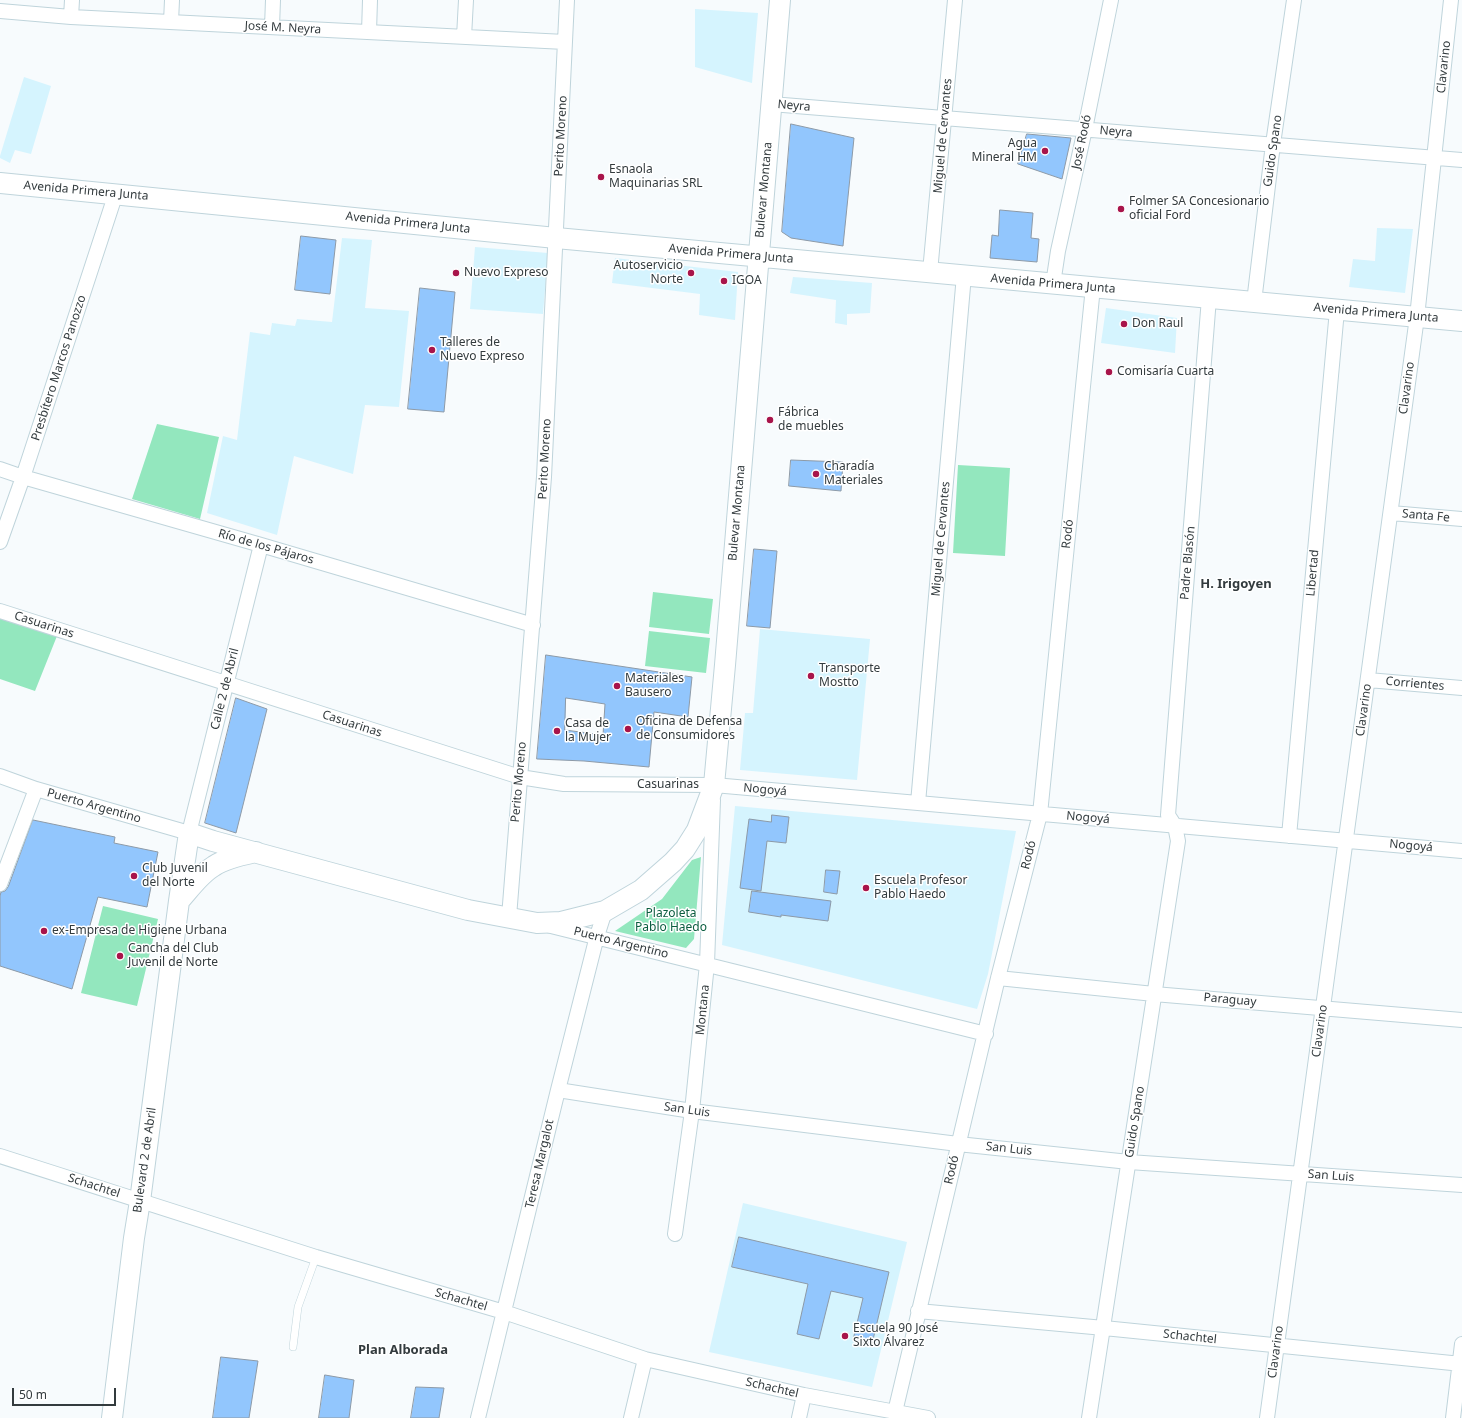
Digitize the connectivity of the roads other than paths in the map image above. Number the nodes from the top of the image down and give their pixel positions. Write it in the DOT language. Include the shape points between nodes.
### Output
graph roads {
  1 [pos="72,0"];
  2 [pos="172,0"];
  3 [pos="273,0"];
  4 [pos="370,0"];
  5 [pos="466,0"];
  6 [pos="567,0"];
  7 [pos="780,0"];
  8 [pos="955,0"];
  9 [pos="1111,0"];
  10 [pos="1294,0"];
  11 [pos="1451,0"];
  12 [pos="0,11"];
  13 [pos="71,17"];
  14 [pos="171,22"];
  15 [pos="272,27"];
  16 [pos="369,32"];
  17 [pos="464,37"];
  18 [pos="565,42"];
  19 [pos="771,104"];
  20 [pos="944,118"];
  21 [pos="1085,129"];
  22 [pos="1273,144"];
  23 [pos="1434,157"];
  24 [pos="1462,160"];
  25 [pos="0,182"];
  26 [pos="116,194"];
  27 [pos="556,238"];
  28 [pos="758,256"];
  29 [pos="930,272"];
  30 [pos="964,275"];
  31 [pos="1053,284"];
  32 [pos="1093,287"];
  33 [pos="1209,298"];
  34 [pos="1254,302"];
  35 [pos="1337,310"];
  36 [pos="1417,317"];
  37 [pos="1462,321"];
  38 [pos="0,469"];
  39 [pos="23,477"];
  40 [pos="1390,513"];
  41 [pos="1462,519"];
  42 [pos="0,542"];
  43 [pos="261,545"];
  44 [pos="0,611"];
  45 [pos="533,625"];
  46 [pos="1368,680"];
  47 [pos="226,683"];
  48 [pos="1462,688"];
  49 [pos="0,776"];
  50 [pos="520,777"];
  51 [pos="714,785"];
  52 [pos="36,789"];
  53 [pos="918,803"];
  54 [pos="1040,814"];
  55 [pos="1175,826"];
  56 [pos="189,833"];
  57 [pos="1290,836"];
  58 [pos="1346,840"];
  59 [pos="213,841"];
  60 [pos="1462,851"];
  61 [pos="256,852"];
  62 [pos="184,868"];
  63 [pos="209,870"];
  64 [pos="0,884"];
  65 [pos="179,901"];
  66 [pos="605,911"];
  67 [pos="509,917"];
  68 [pos="537,923"];
  69 [pos="597,936"];
  70 [pos="708,964"];
  71 [pos="998,978"];
  72 [pos="1154,994"];
  73 [pos="1323,1008"];
  74 [pos="1462,1020"];
  75 [pos="986,1034"];
  76 [pos="558,1090"];
  77 [pos="692,1112"];
  78 [pos="958,1144"];
  79 [pos="0,1156"];
  80 [pos="1128,1162"];
  81 [pos="1300,1174"];
  82 [pos="1462,1185"];
  83 [pos="140,1201"];
  84 [pos="675,1234"];
  85 [pos="316,1257"];
  86 [pos="918,1311"];
  87 [pos="504,1312"];
  88 [pos="1104,1328"];
  89 [pos="1462,1344"];
  90 [pos="1277,1346"];
  91 [pos="293,1347"];
  92 [pos="645,1359"];
  93 [pos="1461,1364"];
  94 [pos="804,1395"];
  95 [pos="895,1412"];
  96 [pos="112,1418"];
  97 [pos="478,1418"];
  98 [pos="631,1418"];
  99 [pos="799,1418"];
  100 [pos="928,1418"];
  101 [pos="1089,1418"];
  102 [pos="1268,1418"];
  103 [pos="1453,1418"];
  1 -- 13 [label="street"];
  2 -- 14 [label="street"];
  3 -- 15 [label="street"];
  4 -- 16 [label="street"];
  5 -- 17 [label="street"];
  6 -- 18 [label="street, Perito Moreno"];
  7 -- 19 [label="main road, Bulevar Montana"];
  8 -- 20 [label="street, Miguel de Cervantes"];
  9 -- 21 [label="street, José Rodó"];
  10 -- 22 [label="street, Guido Spano"];
  11 -- 23 [label="street, Clavarino"];
  12 -- 13 [label="street, José M. Neyra"];
  13 -- 14 [label="street, José M. Neyra"];
  14 -- 15 [label="street, José M. Neyra"];
  15 -- 16 [label="street, José M. Neyra"];
  16 -- 17 [label="street, José M. Neyra"];
  17 -- 18 [label="street, José M. Neyra"];
  18 -- 27 [label="street, Perito Moreno"];
  19 -- 20 [label="street, Neyra"];
  19 -- 28 [label="main road, Bulevar Montana"];
  20 -- 21 [label="street, Neyra"];
  20 -- 29 [label="street, Miguel de Cervantes"];
  21 -- 22 [label="street, Neyra"];
  21 -- 31 [label="street, José Rodó"];
  22 -- 23 [label="street, Neyra"];
  22 -- 34 [label="street, Guido Spano"];
  23 -- 24 [label="street, Neyra"];
  23 -- 36 [label="street, Clavarino"];
  25 -- 26 [label="main road, Avenida Primera Junta"];
  26 -- 27 [label="main road, Avenida Primera Junta"];
  26 -- 39 [label="street, Presbítero Marcos Panozzo"];
  27 -- 28 [label="main road, Avenida Primera Junta"];
  27 -- 45 [label="street, Perito Moreno" via="544,477"];
  28 -- 29 [label="main road, Avenida Primera Junta"];
  28 -- 51 [label="main road, Bulevar Montana"];
  29 -- 30 [label="main road, Avenida Primera Junta"];
  30 -- 31 [label="main road, Avenida Primera Junta"];
  30 -- 53 [label="street, Miguel de Cervantes"];
  31 -- 32 [label="main road, Avenida Primera Junta"];
  32 -- 33 [label="main road, Avenida Primera Junta"];
  32 -- 54 [label="street, Rodó"];
  33 -- 34 [label="main road, Avenida Primera Junta"];
  33 -- 55 [label="street, Padre Blasón" via="1168,815"];
  34 -- 35 [label="main road, Avenida Primera Junta"];
  35 -- 36 [label="main road, Avenida Primera Junta"];
  35 -- 57 [label="street, Libertad"];
  36 -- 37 [label="main road, Avenida Primera Junta"];
  36 -- 40 [label="street, Clavarino"];
  38 -- 39 [label="street, Río de los Pájaros"];
  39 -- 42 [label="street, Presbítero Marcos Panozzo"];
  39 -- 43 [label="street, Río de los Pájaros"];
  40 -- 41 [label="street, Santa Fe"];
  40 -- 46 [label="street, Clavarino"];
  43 -- 45 [label="street, Río de los Pájaros"];
  43 -- 47 [label="street, Calle 2 de Abril"];
  44 -- 47 [label="street, Casuarinas"];
  45 -- 50 [label="street, Perito Moreno"];
  46 -- 48 [label="street, Corrientes"];
  46 -- 58 [label="street, Clavarino"];
  47 -- 50 [label="street, Casuarinas"];
  47 -- 56 [label="street, Calle 2 de Abril"];
  49 -- 52 [label="street, Puerto Argentino"];
  50 -- 51 [label="street, Casuarinas" via="564,784"];
  50 -- 67 [label="street, Perito Moreno"];
  51 -- 53 [label="street, Nogoyá"];
  51 -- 66 [label="main road, Bulevar Montana" via="697,830 685,849 640,890"];
  51 -- 70 [label="street, Montana"];
  52 -- 56 [label="street, Puerto Argentino"];
  52 -- 64 [label="street"];
  53 -- 54 [label="street, Nogoyá"];
  54 -- 55 [label="street, Nogoyá"];
  54 -- 71 [label="street, Rodó"];
  55 -- 57 [label="street, Nogoyá"];
  55 -- 72 [label="street, Guido Spano" via="1178,841"];
  56 -- 59 [label="main road, Puerto Argentino"];
  56 -- 62 [label="main road, Bulevard 2 de Abril"];
  57 -- 58 [label="street, Nogoyá"];
  58 -- 60 [label="street, Nogoyá"];
  58 -- 73 [label="street, Clavarino"];
  59 -- 61 [label="main road, Puerto Argentino"];
  59 -- 63 [label="main road" via="217,855"];
  61 -- 63 [label="main road" via="233,858"];
  61 -- 67 [label="main road, Puerto Argentino" via="468,910"];
  62 -- 63 [label="main road" via="196,875"];
  62 -- 65 [label="main road, Bulevard 2 de Abril"];
  63 -- 65 [label="main road"];
  65 -- 83 [label="main road, Bulevard 2 de Abril"];
  66 -- 68 [label="main road, Bulevar Montana" via="561,922"];
  66 -- 69 [label="street, Teresa Margalot"];
  67 -- 68 [label="main road, Puerto Argentino"];
  68 -- 69 [label="street, Puerto Argentino"];
  69 -- 70 [label="street, Puerto Argentino"];
  69 -- 76 [label="street, Teresa Margalot"];
  70 -- 75 [label="street, Puerto Argentino"];
  70 -- 77 [label="street, Montana"];
  71 -- 72 [label="street, Paraguay"];
  71 -- 75 [label="street, Rodó"];
  72 -- 73 [label="street, Paraguay"];
  72 -- 80 [label="street, Guido Spano"];
  73 -- 74 [label="street, Paraguay"];
  73 -- 81 [label="street, Clavarino"];
  75 -- 78 [label="street, Rodó"];
  76 -- 77 [label="street, San Luis"];
  76 -- 87 [label="street, Teresa Margalot"];
  77 -- 78 [label="street, San Luis"];
  77 -- 84 [label="street, Montana"];
  78 -- 80 [label="street, San Luis"];
  78 -- 86 [label="street, Rodó"];
  79 -- 83 [label="street, Schachtel"];
  80 -- 81 [label="street, San Luis"];
  80 -- 88 [label="street, Guido Spano"];
  81 -- 82 [label="street, San Luis"];
  81 -- 90 [label="street, Clavarino"];
  83 -- 85 [label="street, Schachtel"];
  83 -- 96 [label="main road, Bulevard 2 de Abril"];
  85 -- 87 [label="street, Schachtel"];
  85 -- 91 [label="lane" via="298,1307"];
  86 -- 88 [label="street, Schachtel"];
  86 -- 95 [label="street, Rodó"];
  87 -- 92 [label="street, Schachtel"];
  87 -- 97 [label="street, Teresa Margalot"];
  88 -- 90 [label="street, Schachtel"];
  88 -- 101 [label="street, Guido Spano"];
  89 -- 93 [label="street"];
  90 -- 93 [label="street, Schachtel"];
  90 -- 102 [label="street, Clavarino"];
  92 -- 94 [label="street, Schachtel"];
  92 -- 98 [label="street"];
  93 -- 103 [label="street"];
  94 -- 95 [label="street, Schachtel"];
  94 -- 99 [label="street"];
  95 -- 100 [label="street, Schachtel"];
}
